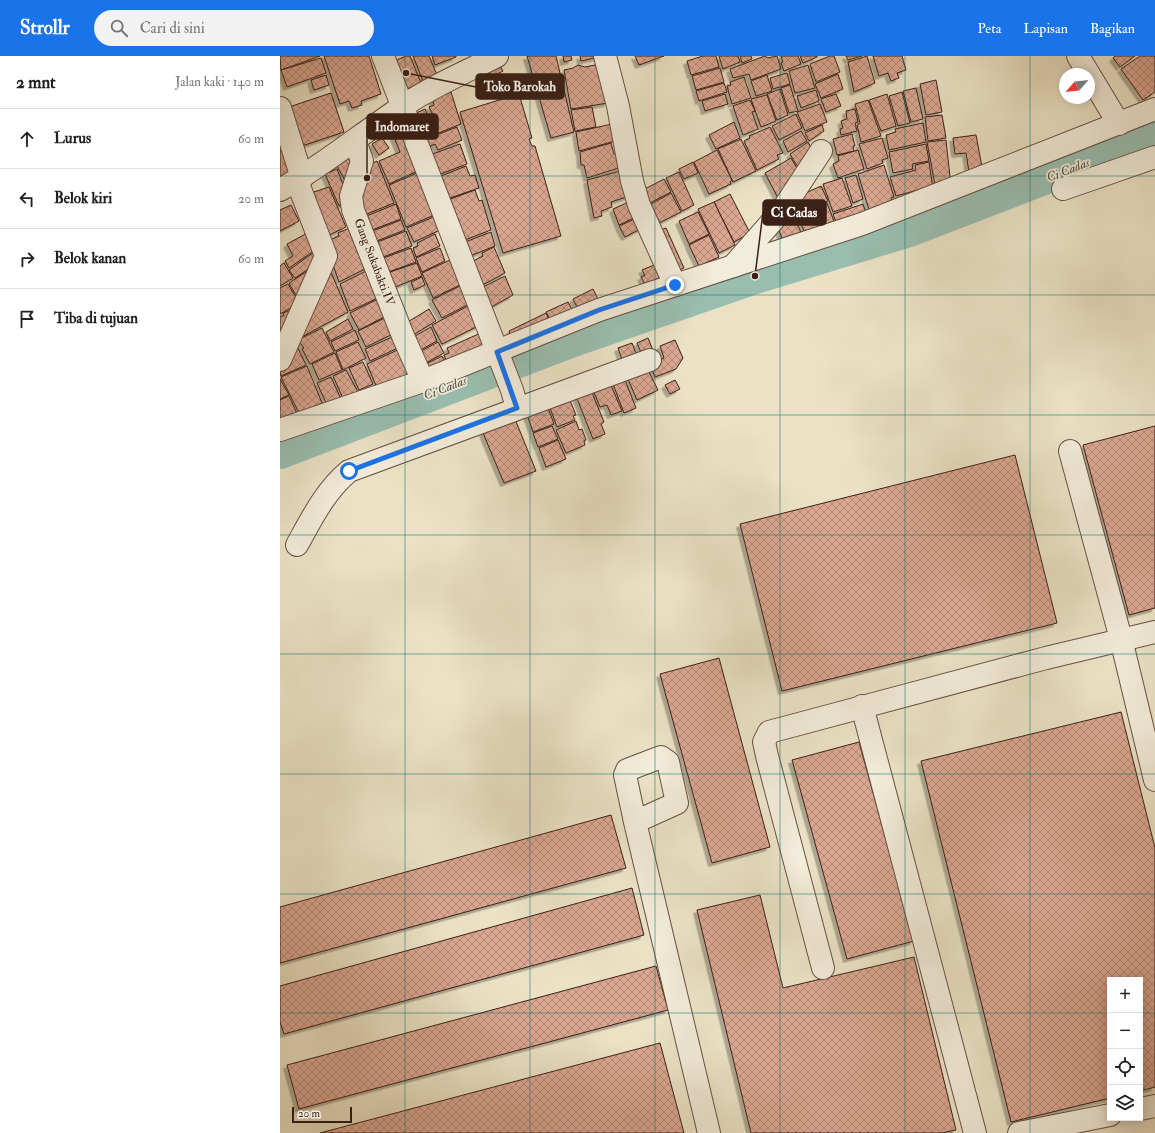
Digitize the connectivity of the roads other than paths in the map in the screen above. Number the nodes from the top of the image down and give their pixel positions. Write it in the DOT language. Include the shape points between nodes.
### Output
graph roads {
  1 [pos="382,56"];
  2 [pos="497,56"];
  3 [pos="605,56"];
  4 [pos="1078,56"];
  5 [pos="401,107"];
  6 [pos="280,108"];
  7 [pos="1155,109"];
  8 [pos="1118,124"];
  9 [pos="355,141"];
  10 [pos="821,151"];
  11 [pos="1155,156"];
  12 [pos="293,183"];
  13 [pos="1063,189"];
  14 [pos="733,266"];
  15 [pos="675,285"];
  16 [pos="500,359"];
  17 [pos="280,360"];
  18 [pos="650,360"];
  19 [pos="423,381"];
  20 [pos="514,399"];
  21 [pos="280,430"];
  22 [pos="1070,451"];
  23 [pos="296,545"];
  24 [pos="1155,632"];
  25 [pos="1121,639"];
  26 [pos="862,706"];
  27 [pos="1155,780"];
  28 [pos="635,822"];
  29 [pos="823,968"];
  30 [pos="1155,1106"];
  31 [pos="1143,1108"];
  32 [pos="1107,1116"];
  33 [pos="709,1133"];
  34 [pos="975,1133"];
  35 [pos="1019,1133"];
  1 -- 5 [label="street"];
  2 -- 5 [label="street" via="440,84"];
  3 -- 15 [label="street" via="639,205"];
  4 -- 8 [label="street"];
  5 -- 9 [label="street"];
  5 -- 16 [label="street"];
  6 -- 12 [label="street"];
  7 -- 8 [label="street"];
  8 -- 14 [label="street" via="862,224"];
  9 -- 12 [label="street"];
  9 -- 19 [label="street, Gang Sukabakti.IV" via="362,161 351,196 353,210"];
  10 -- 14 [label="street" via="783,208"];
  11 -- 13 [label="street"];
  12 -- 17 [label="street" via="326,256"];
  14 -- 15 [label="street"];
  15 -- 16 [label="street" via="599,310"];
  16 -- 19 [label="street"];
  16 -- 20 [label="street"];
  18 -- 20 [label="street"];
  19 -- 21 [label="street"];
  20 -- 23 [label="street" via="349,471 327,493"];
  22 -- 25 [label="street"];
  24 -- 25 [label="street"];
  25 -- 26 [label="street"];
  25 -- 27 [label="street"];
  26 -- 29 [label="street" via="769,732 764,742"];
  26 -- 34 [label="street"];
  28 -- 33 [label="street"];
  30 -- 31 [label="street"];
  32 -- 35 [label="street"];
}
